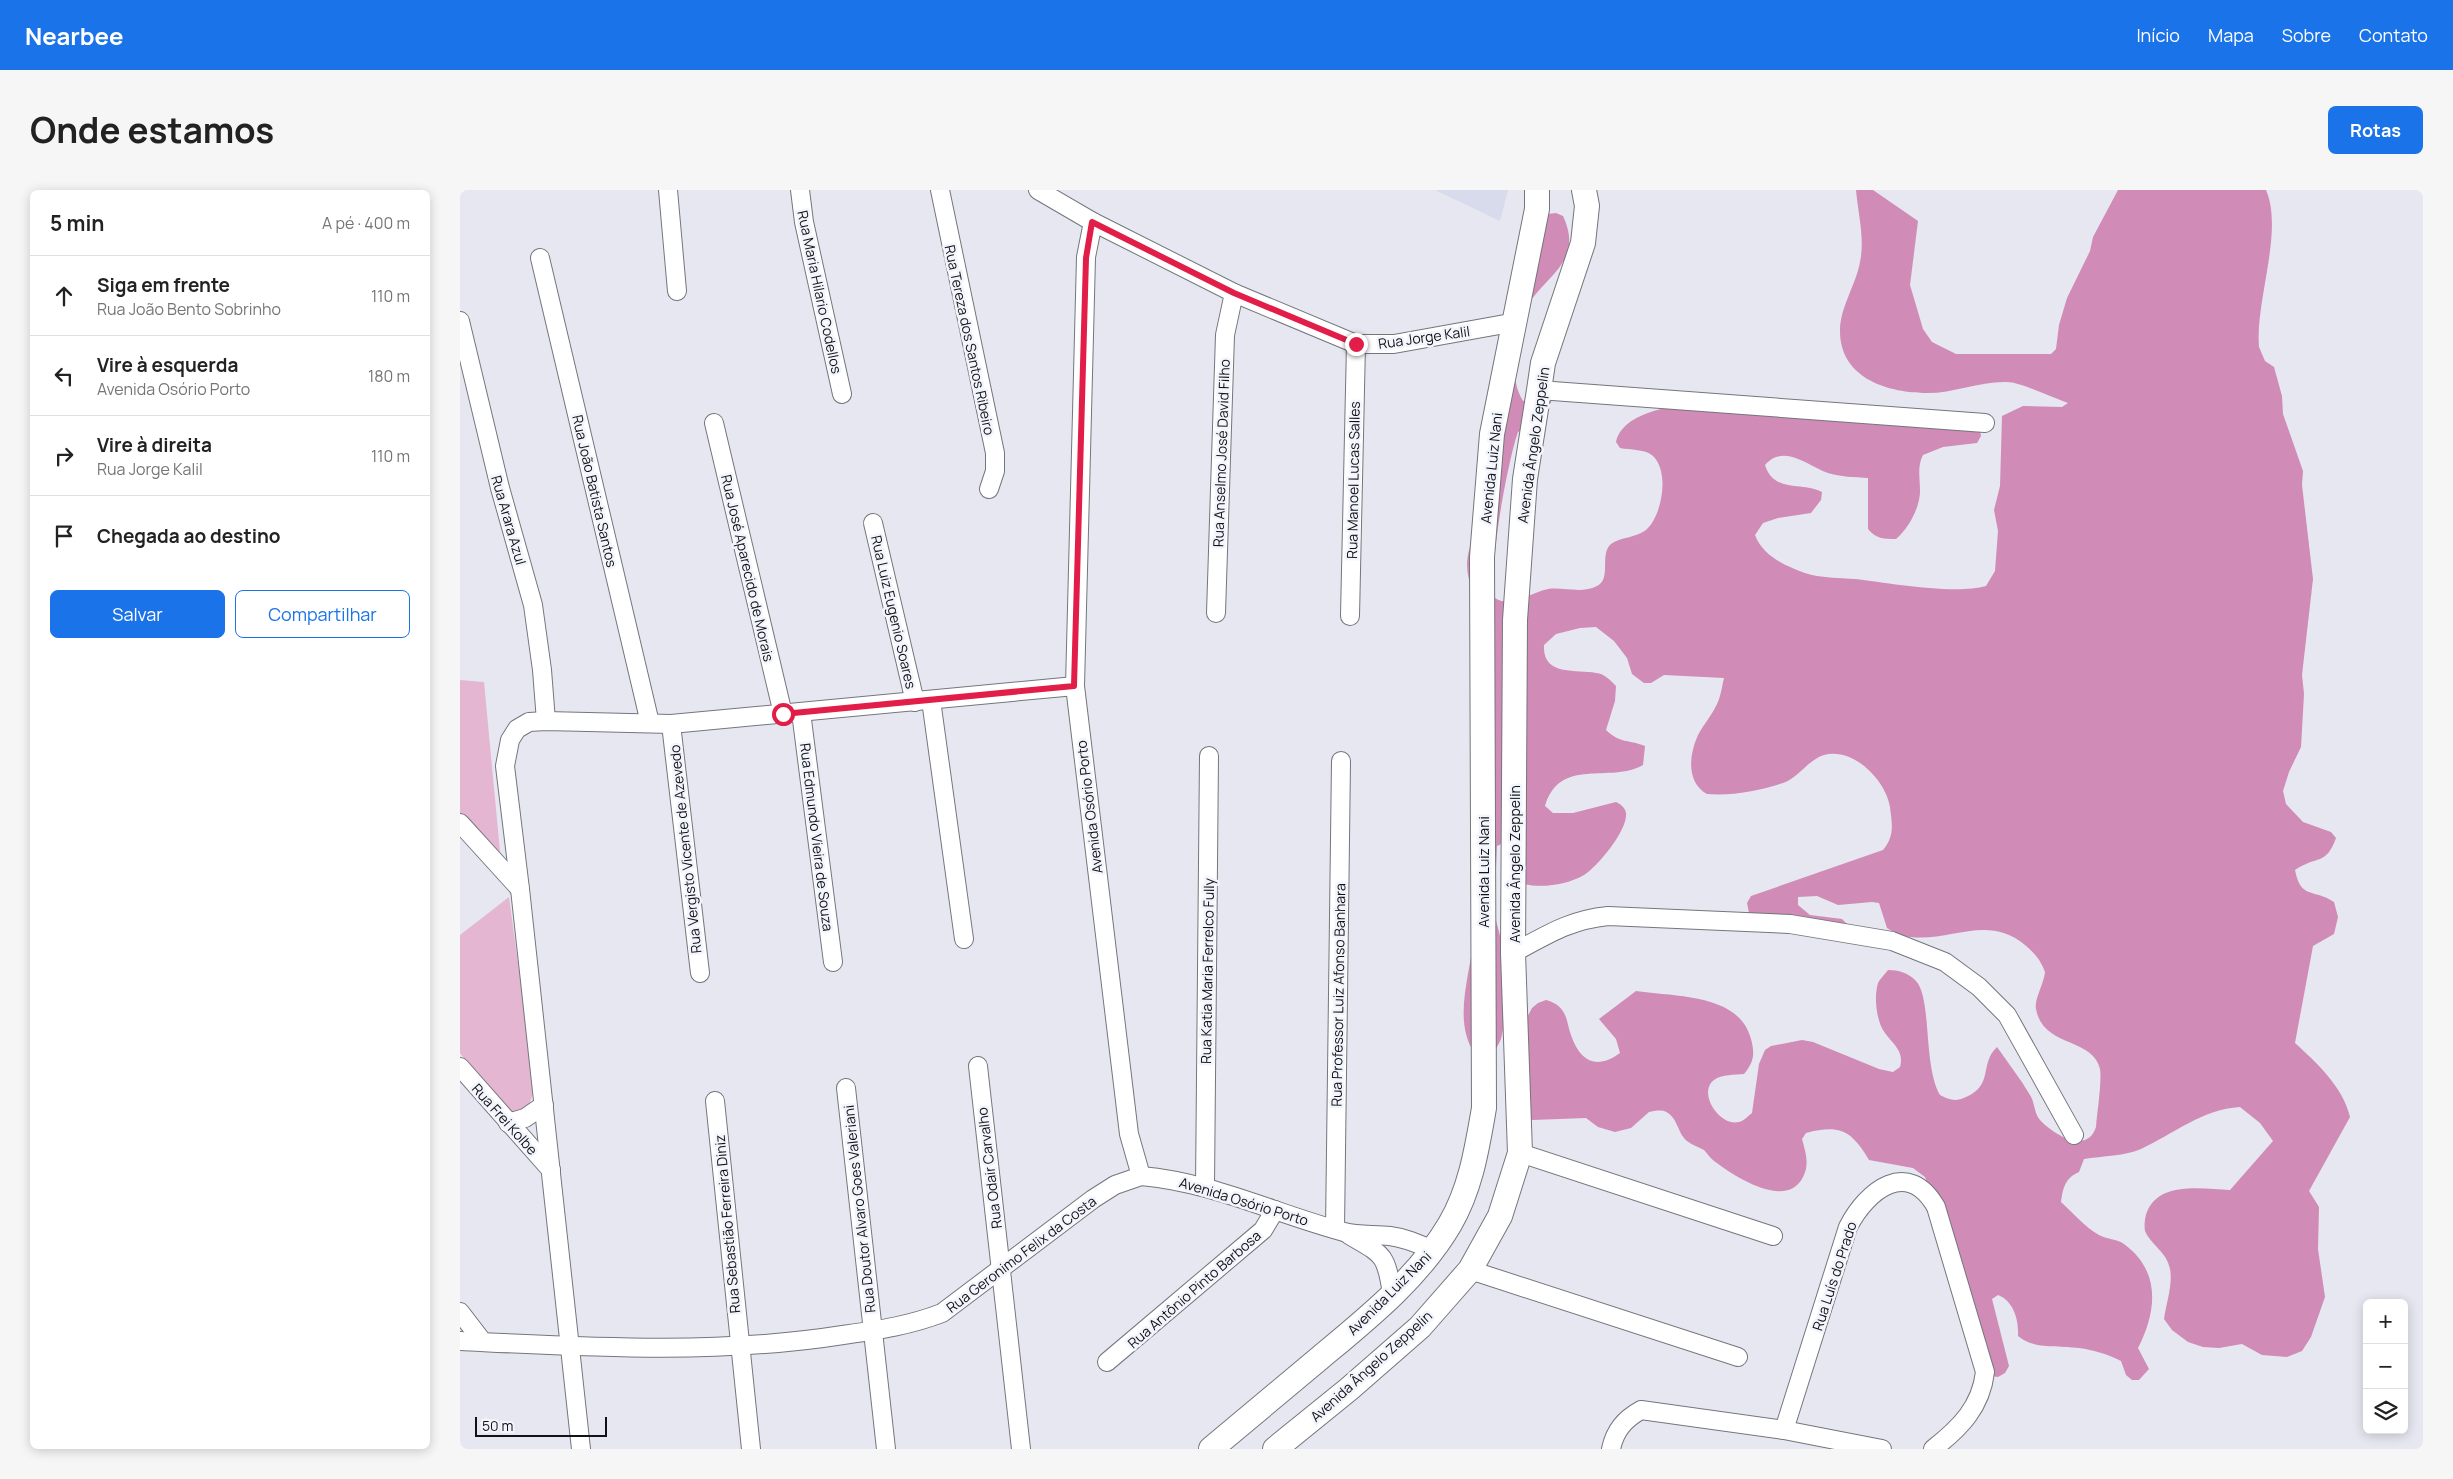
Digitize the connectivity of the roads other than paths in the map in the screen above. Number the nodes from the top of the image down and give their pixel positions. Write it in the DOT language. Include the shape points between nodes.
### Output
graph roads {
  1 [pos="668,190"];
  2 [pos="800,190"];
  3 [pos="940,190"];
  4 [pos="1038,190"];
  5 [pos="1537,190"];
  6 [pos="1584,190"];
  7 [pos="1092,222"];
  8 [pos="540,258"];
  9 [pos="677,291"];
  10 [pos="1234,293"];
  11 [pos="460,321"];
  12 [pos="1516,322"];
  13 [pos="1356,344"];
  14 [pos="1539,390"];
  15 [pos="842,394"];
  16 [pos="714,423"];
  17 [pos="1985,423"];
  18 [pos="989,489"];
  19 [pos="873,523"];
  20 [pos="1216,613"];
  21 [pos="1350,616"];
  22 [pos="1074,686"];
  23 [pos="923,701"];
  24 [pos="801,712"];
  25 [pos="783,714"];
  26 [pos="546,721"];
  27 [pos="650,723"];
  28 [pos="671,724"];
  29 [pos="1209,756"];
  30 [pos="1341,761"];
  31 [pos="460,822"];
  32 [pos="520,889"];
  33 [pos="964,939"];
  34 [pos="1513,953"];
  35 [pos="833,962"];
  36 [pos="700,973"];
  37 [pos="978,1066"];
  38 [pos="460,1067"];
  39 [pos="846,1088"];
  40 [pos="715,1101"];
  41 [pos="544,1105"];
  42 [pos="508,1123"];
  43 [pos="2074,1136"];
  44 [pos="1520,1153"];
  45 [pos="551,1170"];
  46 [pos="1142,1176"];
  47 [pos="1205,1186"];
  48 [pos="1275,1210"];
  49 [pos="1341,1231"];
  50 [pos="1774,1236"];
  51 [pos="1434,1250"];
  52 [pos="1001,1270"];
  53 [pos="1470,1270"];
  54 [pos="1392,1294"];
  55 [pos="460,1312"];
  56 [pos="873,1331"];
  57 [pos="460,1341"];
  58 [pos="483,1342"];
  59 [pos="739,1346"];
  60 [pos="571,1347"];
  61 [pos="1738,1358"];
  62 [pos="1107,1362"];
  63 [pos="1784,1430"];
  64 [pos="581,1449"];
  65 [pos="751,1449"];
  66 [pos="886,1449"];
  67 [pos="1021,1449"];
  68 [pos="1211,1449"];
  69 [pos="1275,1449"];
  70 [pos="1611,1449"];
  71 [pos="1882,1449"];
  72 [pos="1933,1449"];
  1 -- 9 [label="street"];
  2 -- 15 [label="street, Rua Maria Hilario Codellos" via="804,222"];
  3 -- 18 [label="street, Rua Tereza dos Santos Ribeiro" via="995,454 995,471"];
  4 -- 7 [label="street, Rua Jorge Kalil"];
  5 -- 12 [label="street, Avenida Luiz Nani" via="1537,209"];
  6 -- 14 [label="street, Avenida Ângelo Zeppelin" via="1587,206 1582,243 1543,363"];
  7 -- 10 [label="street, Rua Jorge Kalil"];
  7 -- 22 [label="street, Avenida Osório Porto" via="1086,258"];
  8 -- 27 [label="street, Rua João Batista Santos"];
  10 -- 13 [label="street, Rua Jorge Kalil"];
  10 -- 20 [label="street, Rua Anselmo José David Filho" via="1225,335"];
  11 -- 26 [label="street, Rua Arara Azul" via="500,488 533,604"];
  12 -- 13 [label="street, Rua Jorge Kalil" via="1394,344"];
  12 -- 51 [label="street, Avenida Luiz Nani" via="1492,434 1482,557 1484,1108 1473,1170 1451,1222"];
  13 -- 21 [label="street, Rua Manoel Lucas Salles"];
  14 -- 17 [label="street"];
  14 -- 34 [label="street, Avenida Ângelo Zeppelin" via="1525,479 1515,620"];
  16 -- 25 [label="street, Rua José Aparecido de Morais"];
  19 -- 23 [label="street, Rua Luiz Eugenio Soares"];
  22 -- 23 [label="street"];
  22 -- 46 [label="street, Avenida Osório Porto" via="1129,1134"];
  23 -- 24 [label="street"];
  23 -- 33 [label="street, Rua Luiz Eugenio Soares"];
  24 -- 25 [label="street"];
  24 -- 35 [label="street, Rua Edmundo Vieira de Souza"];
  25 -- 28 [label="street"];
  26 -- 27 [label="street"];
  26 -- 32 [label="street" via="530,722 517,729 510,740 505,766"];
  27 -- 28 [label="street"];
  28 -- 36 [label="street, Rua Vergisto Vicente de Azevedo"];
  29 -- 47 [label="street, Rua Katia Maria Ferrelco Fully"];
  30 -- 49 [label="street, Rua Professor Luiz Afonso Banhara"];
  31 -- 32 [label="street"];
  32 -- 41 [label="street"];
  34 -- 43 [label="street" via="1562,926 1608,916 1790,924 1892,941 1944,962 1979,987 2006,1015"];
  34 -- 44 [label="street, Avenida Ângelo Zeppelin"];
  37 -- 52 [label="street, Rua Odair Carvalho"];
  38 -- 42 [label="street, Rua Frei Kolbe"];
  39 -- 56 [label="street, Rua Doutor Alvaro Goes Valeriani"];
  40 -- 59 [label="street, Rua Sebastião Ferreira Diniz"];
  41 -- 42 [label="street" via="525,1118"];
  41 -- 45 [label="street"];
  42 -- 45 [label="street, Rua Frei Kolbe"];
  44 -- 50 [label="street"];
  44 -- 53 [label="street, Avenida Ângelo Zeppelin" via="1500,1216"];
  45 -- 60 [label="street"];
  46 -- 47 [label="street, Avenida Osório Porto" via="1171,1178"];
  46 -- 52 [label="street, Rua Geronimo Felix da Costa" via="1115,1185 1093,1199"];
  47 -- 48 [label="street, Avenida Osório Porto"];
  48 -- 49 [label="street, Avenida Osório Porto"];
  48 -- 62 [label="street, Rua Antônio Pinto Barbosa" via="1263,1230"];
  49 -- 51 [label="street" via="1390,1236"];
  49 -- 54 [label="street" via="1382,1258 1388,1266"];
  51 -- 54 [label="street, Avenida Luiz Nani"];
  52 -- 56 [label="street, Rua Geronimo Felix da Costa" via="942,1313 914,1324"];
  52 -- 67 [label="street, Rua Odair Carvalho"];
  53 -- 61 [label="street"];
  53 -- 69 [label="street, Avenida Ângelo Zeppelin" via="1420,1327"];
  54 -- 68 [label="street, Avenida Luiz Nani"];
  55 -- 58 [label="street"];
  56 -- 59 [label="street, Rua Geronimo Felix da Costa" via="801,1342"];
  56 -- 66 [label="street, Rua Doutor Alvaro Goes Valeriani"];
  57 -- 58 [label="street, Rua Geronimo Felix da Costa"];
  58 -- 60 [label="street, Rua Geronimo Felix da Costa"];
  59 -- 60 [label="street, Rua Geronimo Felix da Costa"];
  59 -- 65 [label="street, Rua Sebastião Ferreira Diniz"];
  60 -- 64 [label="street"];
  63 -- 70 [label="street" via="1641,1410 1626,1419"];
  63 -- 71 [label="street"];
  63 -- 72 [label="street, Rua Luís do Prado" via="1848,1227 1868,1197 1900,1181 1928,1193 1936,1208 1985,1372 1984,1386 1974,1408 1957,1431"];
}
